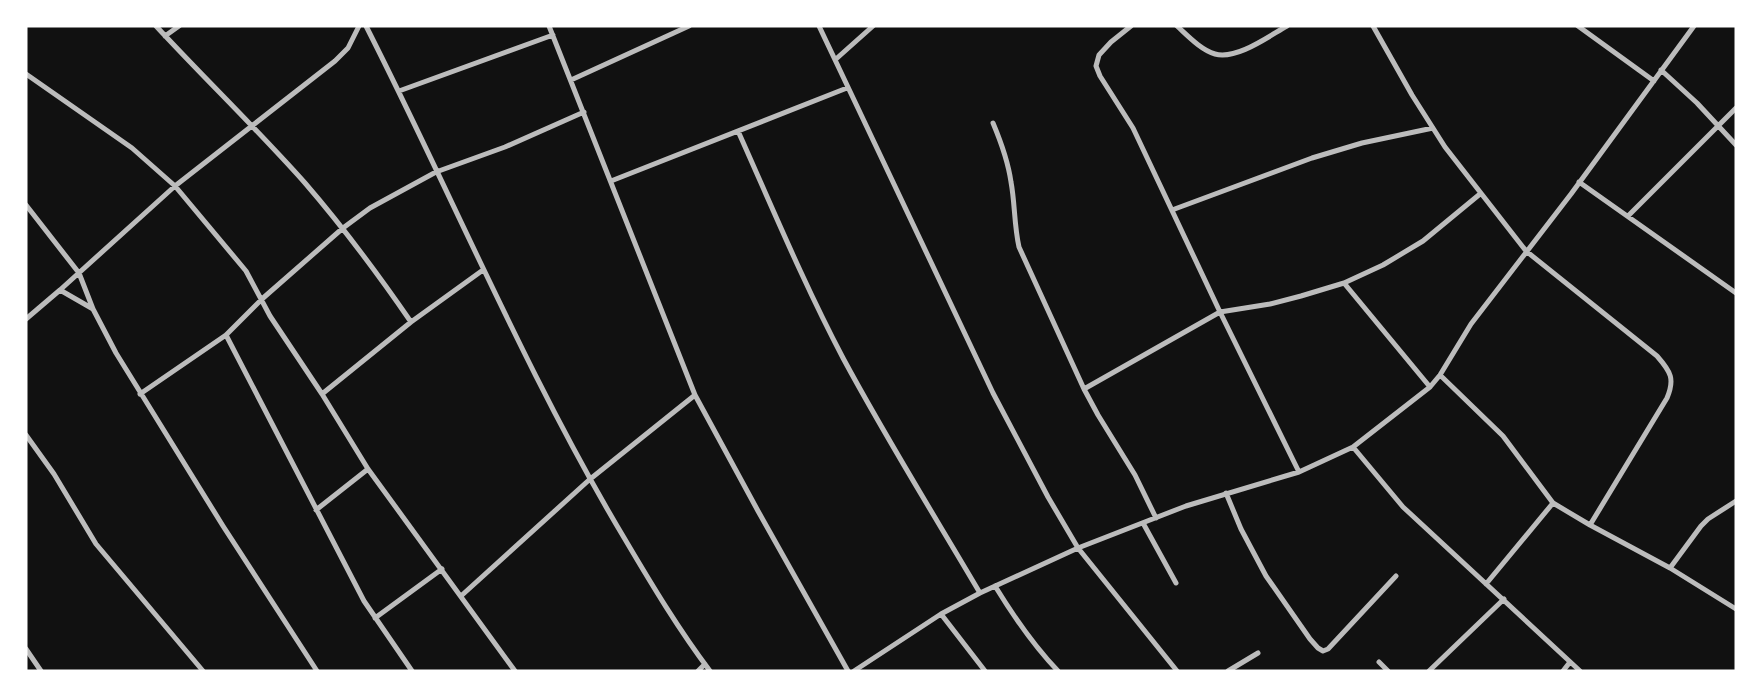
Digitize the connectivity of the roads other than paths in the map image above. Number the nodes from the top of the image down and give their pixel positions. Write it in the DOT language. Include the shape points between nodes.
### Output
graph roads {
  1 [pos="156,26"];
  2 [pos="179,26"];
  3 [pos="359,26"];
  4 [pos="366,26"];
  5 [pos="549,26"];
  6 [pos="689,26"];
  7 [pos="819,26"];
  8 [pos="873,26"];
  9 [pos="1131,26"];
  10 [pos="1177,26"];
  11 [pos="1287,26"];
  12 [pos="1373,26"];
  13 [pos="1578,26"];
  14 [pos="1694,26"];
  15 [pos="553,35"];
  16 [pos="165,36"];
  17 [pos="836,59"];
  18 [pos="1661,70"];
  19 [pos="26,74"];
  20 [pos="570,80"];
  21 [pos="1654,81"];
  22 [pos="848,88"];
  23 [pos="399,91"];
  24 [pos="1736,108"];
  25 [pos="584,112"];
  26 [pos="993,123"];
  27 [pos="1717,125"];
  28 [pos="252,126"];
  29 [pos="1433,128"];
  30 [pos="738,131"];
  31 [pos="1736,145"];
  32 [pos="436,172"];
  33 [pos="611,181"];
  34 [pos="1579,182"];
  35 [pos="175,186"];
  36 [pos="1480,194"];
  37 [pos="26,205"];
  38 [pos="1172,210"];
  39 [pos="1628,216"];
  40 [pos="343,228"];
  41 [pos="1526,251"];
  42 [pos="483,270"];
  43 [pos="79,273"];
  44 [pos="1344,283"];
  45 [pos="60,290"];
  46 [pos="1736,292"];
  47 [pos="262,299"];
  48 [pos="93,309"];
  49 [pos="1220,312"];
  50 [pos="26,319"];
  51 [pos="411,322"];
  52 [pos="226,335"];
  53 [pos="1440,375"];
  54 [pos="1430,387"];
  55 [pos="1084,389"];
  56 [pos="140,394"];
  57 [pos="322,394"];
  58 [pos="695,395"];
  59 [pos="26,435"];
  60 [pos="1353,447"];
  61 [pos="368,469"];
  62 [pos="1300,472"];
  63 [pos="589,480"];
  64 [pos="1226,493"];
  65 [pos="1736,501"];
  66 [pos="1553,503"];
  67 [pos="316,510"];
  68 [pos="1156,518"];
  69 [pos="1143,523"];
  70 [pos="1590,525"];
  71 [pos="1078,548"];
  72 [pos="1670,568"];
  73 [pos="442,569"];
  74 [pos="1396,576"];
  75 [pos="1176,583"];
  76 [pos="1486,584"];
  77 [pos="995,586"];
  78 [pos="980,593"];
  79 [pos="461,596"];
  80 [pos="1504,599"];
  81 [pos="1736,609"];
  82 [pos="942,614"];
  83 [pos="374,618"];
  84 [pos="26,649"];
  85 [pos="1258,653"];
  86 [pos="1378,662"];
  87 [pos="1570,662"];
  88 [pos="705,664"];
  89 [pos="41,671"];
  90 [pos="203,671"];
  91 [pos="317,671"];
  92 [pos="412,671"];
  93 [pos="515,671"];
  94 [pos="698,671"];
  95 [pos="710,671"];
  96 [pos="848,671"];
  97 [pos="854,671"];
  98 [pos="985,671"];
  99 [pos="1058,671"];
  100 [pos="1177,671"];
  101 [pos="1228,671"];
  102 [pos="1388,671"];
  103 [pos="1429,671"];
  104 [pos="1563,671"];
  105 [pos="1580,671"];
  1 -- 16 [label="street"];
  2 -- 16 [label="street"];
  3 -- 28 [label="street" via="342,55"];
  4 -- 23 [label="street"];
  5 -- 15 [label="street"];
  6 -- 20 [label="street"];
  7 -- 17 [label="street"];
  8 -- 17 [label="street"];
  9 -- 38 [label="street" via="1099,55 1096,66 1133,128"];
  10 -- 11 [label="street" via="1216,54 1230,54 1250,47"];
  12 -- 29 [label="street"];
  13 -- 21 [label="street"];
  14 -- 18 [label="street"];
  15 -- 20 [label="street"];
  15 -- 23 [label="street"];
  16 -- 28 [label="street"];
  17 -- 22 [label="street"];
  18 -- 21 [label="street"];
  18 -- 27 [label="street"];
  19 -- 35 [label="street" via="125,142"];
  20 -- 25 [label="street"];
  21 -- 34 [label="street"];
  22 -- 30 [label="street"];
  22 -- 71 [label="street" via="993,394"];
  23 -- 32 [label="street"];
  24 -- 27 [label="street"];
  25 -- 32 [label="street" via="505,148"];
  25 -- 33 [label="street"];
  26 -- 55 [label="street" via="1011,181 1019,247"];
  27 -- 31 [label="street"];
  27 -- 39 [label="street"];
  28 -- 35 [label="street"];
  28 -- 40 [label="street"];
  29 -- 36 [label="street"];
  29 -- 38 [label="street" via="1362,143 1312,158"];
  30 -- 33 [label="street"];
  30 -- 78 [label="street" via="842,356"];
  32 -- 40 [label="street" via="370,208"];
  32 -- 42 [label="street"];
  33 -- 58 [label="street"];
  34 -- 39 [label="street"];
  34 -- 41 [label="street"];
  35 -- 43 [label="street"];
  35 -- 47 [label="street" via="246,271"];
  36 -- 41 [label="street"];
  36 -- 44 [label="street" via="1423,241"];
  37 -- 43 [label="street"];
  38 -- 49 [label="street"];
  39 -- 46 [label="street"];
  40 -- 47 [label="street"];
  40 -- 51 [label="street"];
  41 -- 53 [label="street" via="1471,324"];
  41 -- 70 [label="street" via="1657,356 1672,380 1668,398"];
  42 -- 51 [label="street"];
  42 -- 63 [label="street"];
  43 -- 45 [label="street"];
  43 -- 48 [label="street"];
  44 -- 49 [label="street" via="1270,304"];
  44 -- 54 [label="street"];
  45 -- 48 [label="street"];
  45 -- 50 [label="street"];
  47 -- 52 [label="street"];
  47 -- 57 [label="street"];
  48 -- 56 [label="street"];
  49 -- 55 [label="street"];
  49 -- 62 [label="street"];
  51 -- 57 [label="street"];
  52 -- 56 [label="street"];
  52 -- 67 [label="street"];
  53 -- 54 [label="street"];
  53 -- 66 [label="street" via="1503,436"];
  54 -- 60 [label="street"];
  55 -- 68 [label="street" via="1135,475"];
  56 -- 91 [label="street"];
  57 -- 61 [label="street"];
  58 -- 63 [label="street"];
  58 -- 96 [label="street"];
  59 -- 90 [label="street" via="96,544"];
  60 -- 62 [label="street"];
  60 -- 76 [label="street" via="1403,507"];
  61 -- 67 [label="street"];
  61 -- 73 [label="street"];
  62 -- 64 [label="street"];
  63 -- 79 [label="street"];
  63 -- 88 [label="street" via="654,588"];
  64 -- 68 [label="street"];
  64 -- 74 [label="street" via="1266,576 1310,639 1324,651"];
  65 -- 72 [label="street" via="1701,526"];
  66 -- 70 [label="street"];
  66 -- 76 [label="street"];
  67 -- 83 [label="street"];
  68 -- 69 [label="street"];
  69 -- 71 [label="street"];
  69 -- 75 [label="street"];
  70 -- 72 [label="street"];
  71 -- 77 [label="street"];
  71 -- 100 [label="street"];
  72 -- 81 [label="street"];
  73 -- 79 [label="street"];
  73 -- 83 [label="street"];
  76 -- 80 [label="street"];
  77 -- 78 [label="street"];
  77 -- 99 [label="street" via="1018,624"];
  78 -- 82 [label="street"];
  79 -- 93 [label="street"];
  80 -- 87 [label="street"];
  80 -- 103 [label="street"];
  82 -- 97 [label="street"];
  82 -- 98 [label="street"];
  83 -- 92 [label="street"];
  84 -- 89 [label="street"];
  85 -- 101 [label="street"];
  86 -- 102 [label="street"];
  87 -- 104 [label="street"];
  87 -- 105 [label="street"];
  88 -- 94 [label="street"];
  88 -- 95 [label="street"];
}
